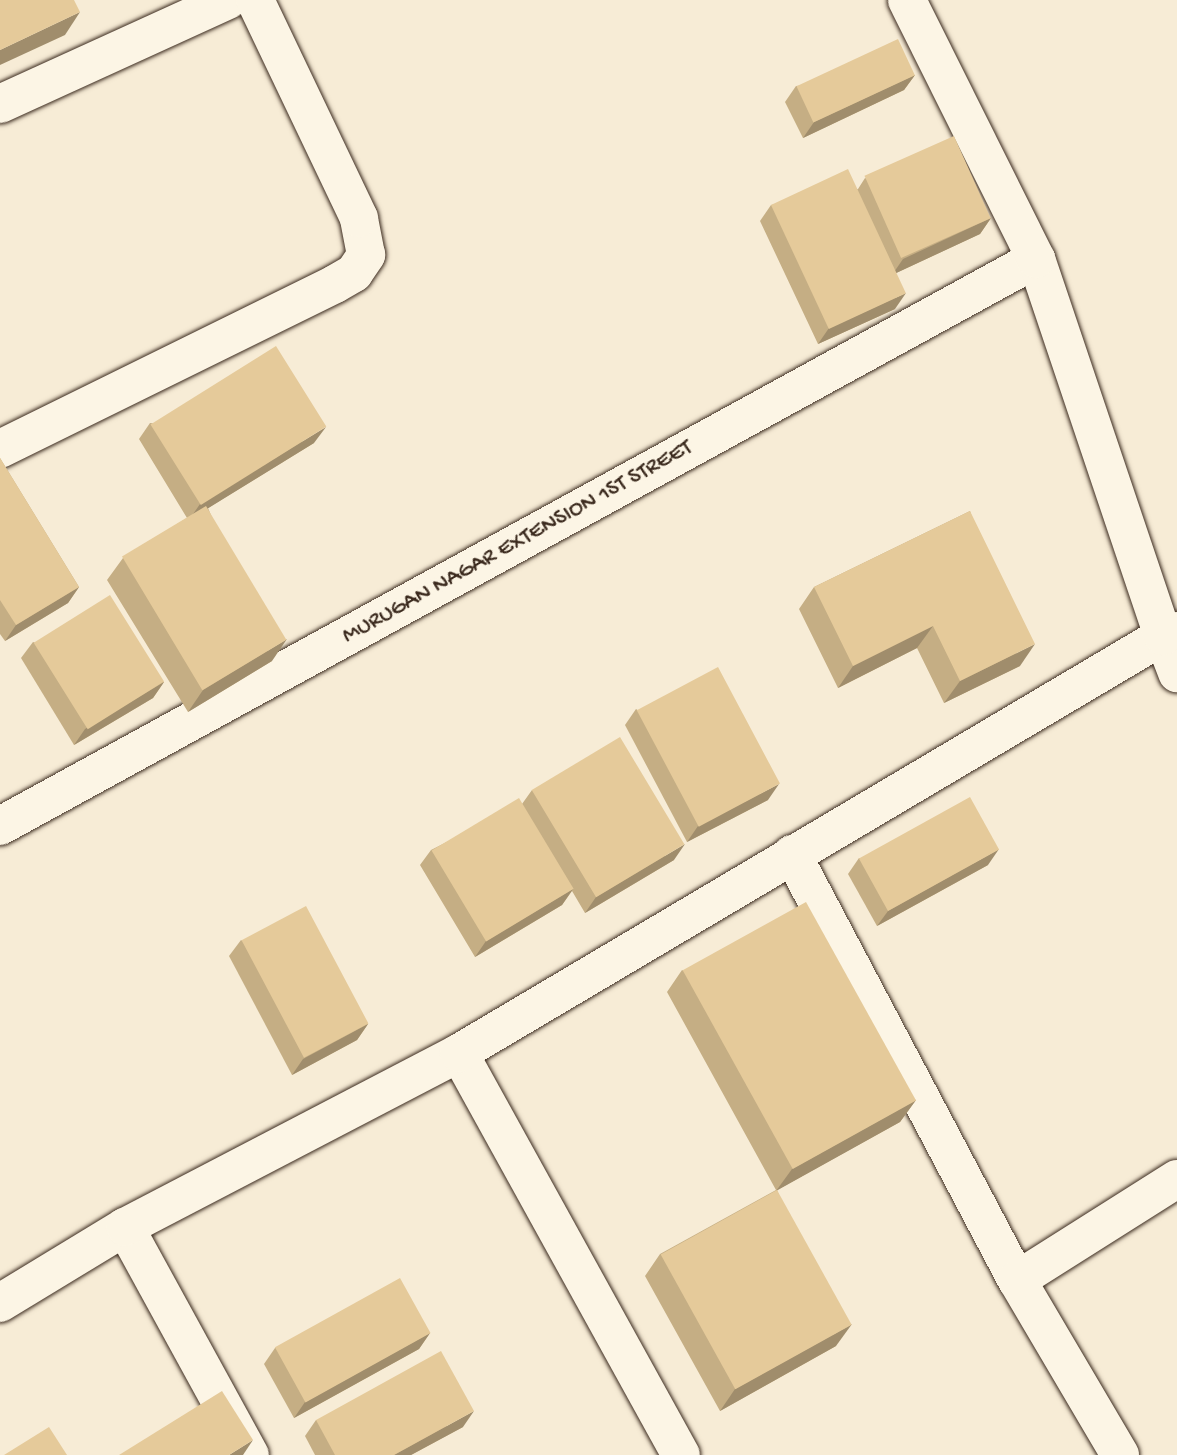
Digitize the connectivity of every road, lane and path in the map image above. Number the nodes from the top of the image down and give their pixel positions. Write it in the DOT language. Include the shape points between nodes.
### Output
graph roads {
  1 [pos="228,0"];
  2 [pos="255,0"];
  3 [pos="907,0"];
  4 [pos="0,104"];
  5 [pos="1036,260"];
  6 [pos="0,449"];
  7 [pos="1170,634"];
  8 [pos="1177,673"];
  9 [pos="0,826"];
  10 [pos="792,854"];
  11 [pos="459,1053"];
  12 [pos="1177,1179"];
  13 [pos="125,1227"];
  14 [pos="1017,1280"];
  15 [pos="0,1303"];
  16 [pos="250,1455"];
  17 [pos="681,1455"];
  18 [pos="1119,1455"];
  1 -- 4 [label="street"];
  2 -- 6 [label="street" via="359,218 366,256 354,273 335,284"];
  3 -- 5 [label="street"];
  5 -- 7 [label="street"];
  5 -- 9 [label="street, MURUGAN NAGAR EXTENSION 1ST STREET"];
  7 -- 8 [label="street"];
  7 -- 10 [label="street"];
  10 -- 11 [label="street"];
  10 -- 14 [label="street"];
  11 -- 13 [label="street"];
  11 -- 17 [label="street"];
  12 -- 14 [label="street"];
  13 -- 15 [label="street"];
  13 -- 16 [label="street"];
  14 -- 18 [label="street"];
}
